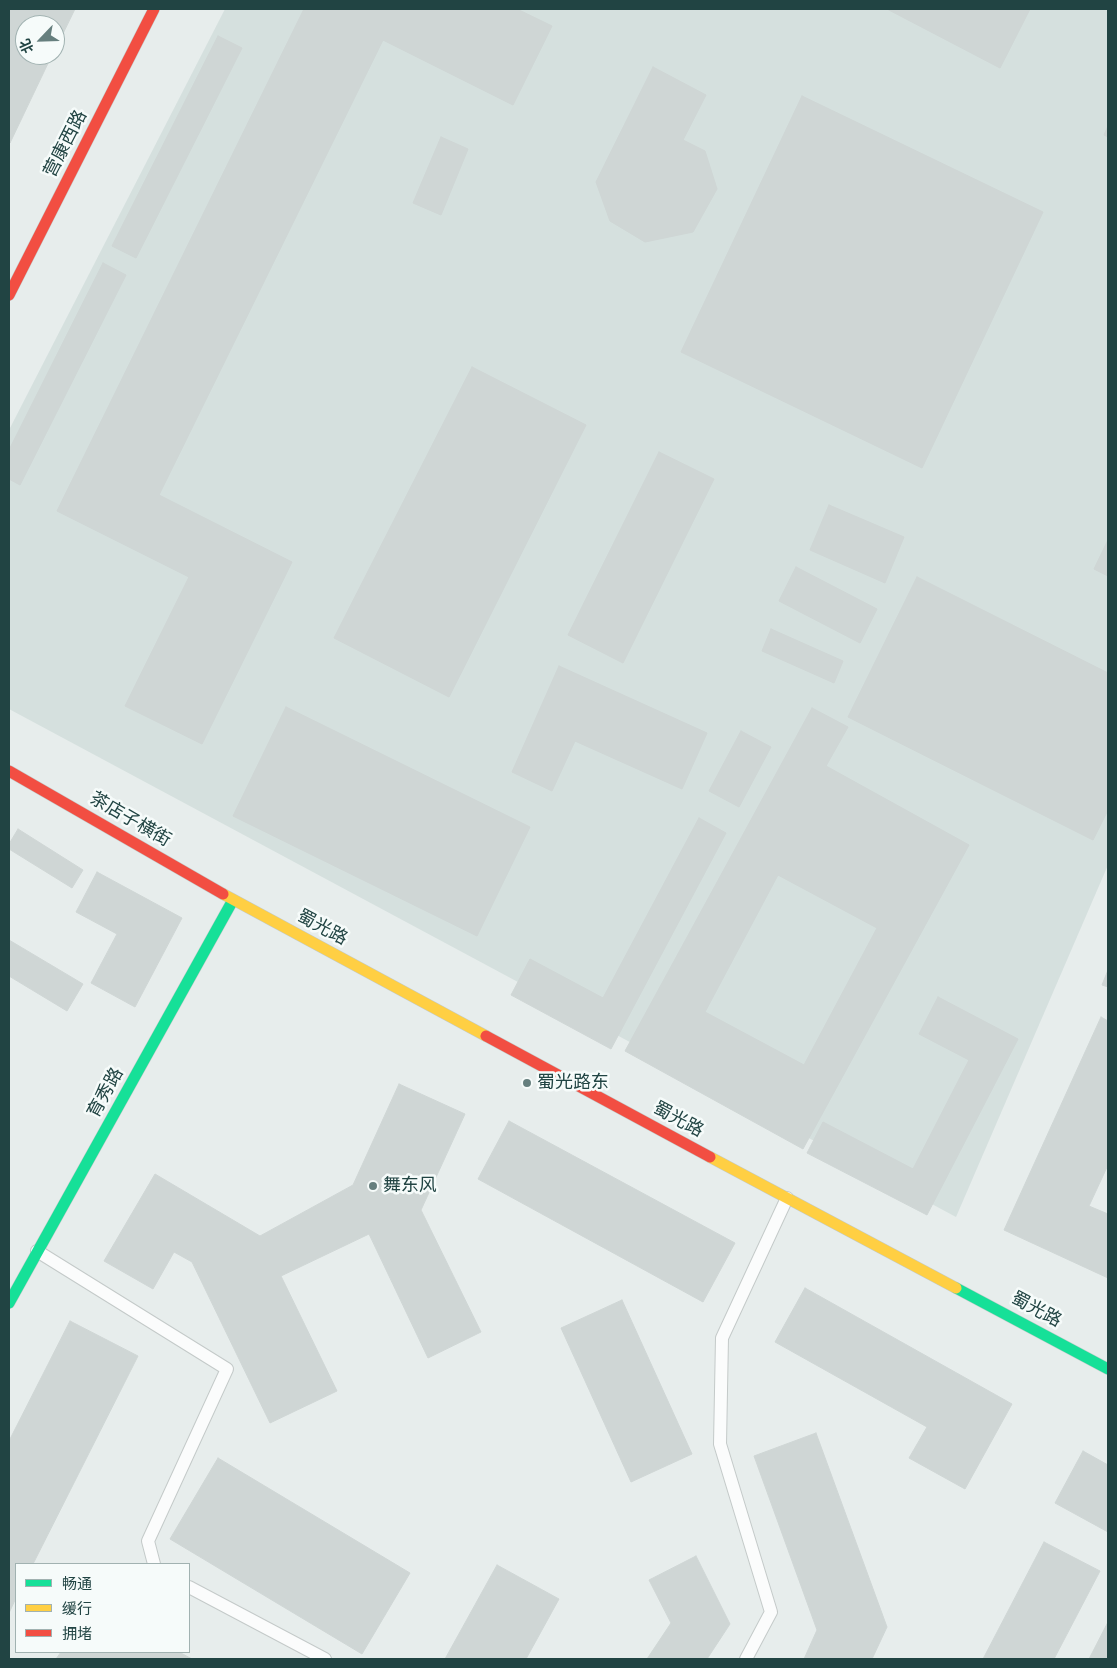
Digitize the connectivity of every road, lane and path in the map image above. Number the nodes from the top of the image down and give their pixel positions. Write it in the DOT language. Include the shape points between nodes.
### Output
graph roads {
  1 [pos="154,9"];
  2 [pos="9,295"];
  3 [pos="9,771"];
  4 [pos="233,900"];
  5 [pos="787,1198"];
  6 [pos="38,1251"];
  7 [pos="9,1303"];
  8 [pos="1108,1369"];
  9 [pos="154,1563"];
  10 [pos="190,1588"];
  11 [pos="325,1659"];
  12 [pos="746,1659"];
  1 -- 2 [label="street, 营康西路"];
  3 -- 4 [label="street, 茶店子横街"];
  4 -- 5 [label="street, 蜀光路"];
  4 -- 6 [label="street, 育秀路"];
  5 -- 8 [label="street, 蜀光路"];
  5 -- 12 [label="lane" via="722,1338 720,1444 771,1612"];
  6 -- 7 [label="street, 育秀路"];
  6 -- 9 [label="lane" via="227,1369 148,1541"];
  10 -- 11 [label="lane"];
}
